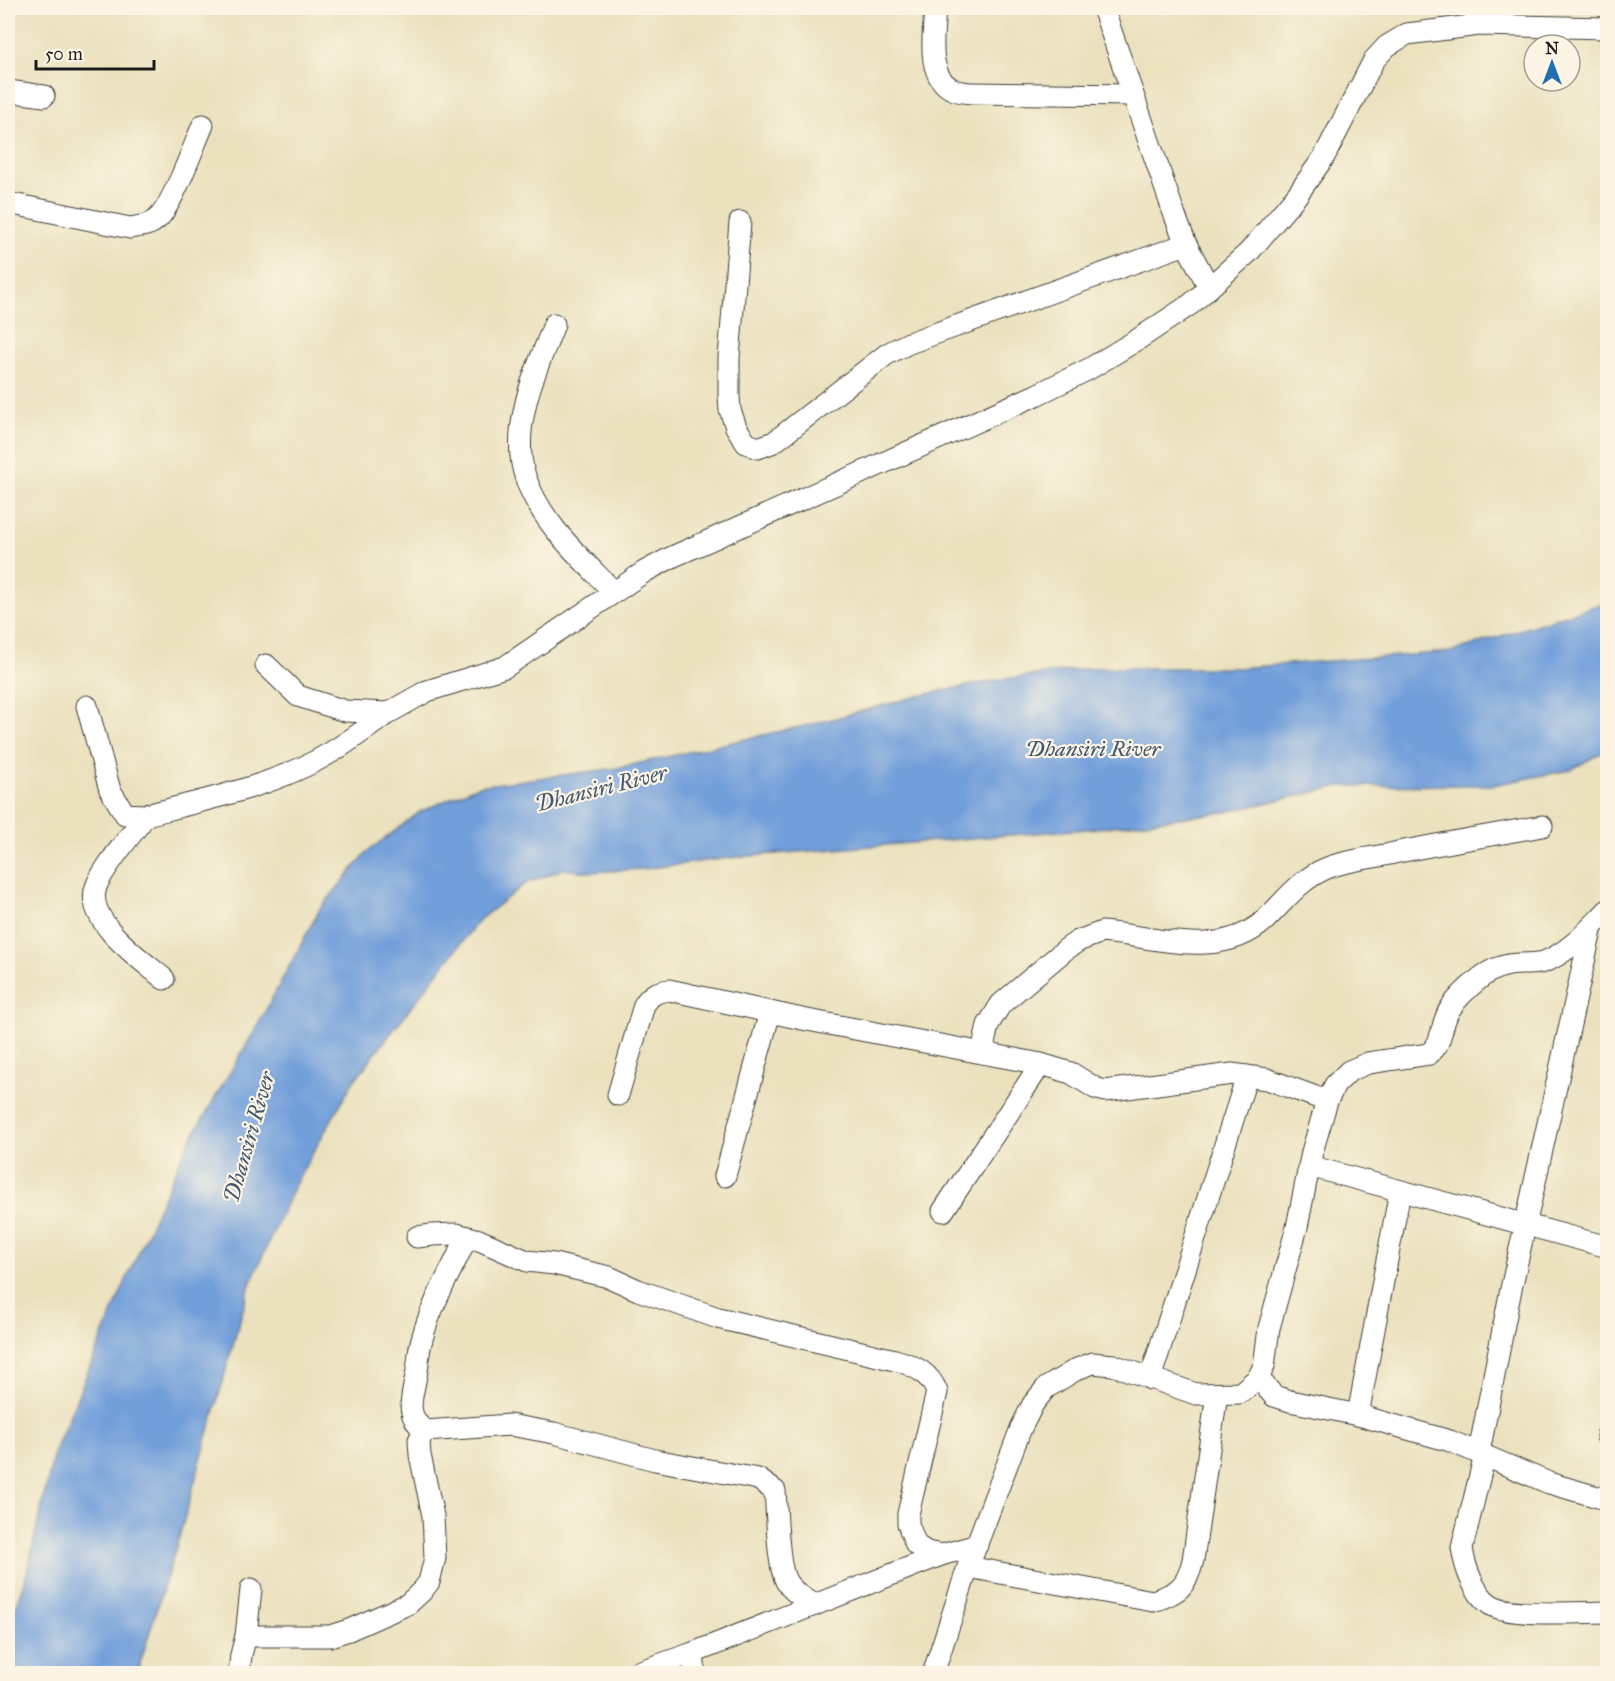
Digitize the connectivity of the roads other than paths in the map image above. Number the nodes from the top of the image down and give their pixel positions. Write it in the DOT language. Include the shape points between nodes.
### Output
graph roads {
  1 [pos="935,8"];
  2 [pos="1103,8"];
  3 [pos="1608,28"];
  4 [pos="8,91"];
  5 [pos="1133,95"];
  6 [pos="44,96"];
  7 [pos="203,125"];
  8 [pos="8,203"];
  9 [pos="740,222"];
  10 [pos="1186,244"];
  11 [pos="1209,288"];
  12 [pos="554,324"];
  13 [pos="614,592"];
  14 [pos="266,665"];
  15 [pos="87,706"];
  16 [pos="388,713"];
  17 [pos="146,815"];
  18 [pos="1542,826"];
  19 [pos="1608,910"];
  20 [pos="1592,926"];
  21 [pos="164,979"];
  22 [pos="770,1012"];
  23 [pos="982,1053"];
  24 [pos="1041,1064"];
  25 [pos="1247,1076"];
  26 [pos="618,1095"];
  27 [pos="1327,1101"];
  28 [pos="1309,1166"];
  29 [pos="726,1176"];
  30 [pos="1400,1191"];
  31 [pos="943,1211"];
  32 [pos="1527,1225"];
  33 [pos="467,1237"];
  34 [pos="417,1238"];
  35 [pos="1608,1247"];
  36 [pos="1258,1378"];
  37 [pos="1150,1379"];
  38 [pos="1217,1394"];
  39 [pos="1358,1415"];
  40 [pos="425,1431"];
  41 [pos="1482,1454"];
  42 [pos="1608,1500"];
  43 [pos="977,1545"];
  44 [pos="941,1555"];
  45 [pos="968,1568"];
  46 [pos="251,1588"];
  47 [pos="815,1605"];
  48 [pos="1608,1612"];
  49 [pos="246,1636"];
  50 [pos="694,1663"];
  51 [pos="239,1674"];
  52 [pos="632,1674"];
  53 [pos="933,1674"];
  1 -- 5 [label="street" via="935,66 943,82 953,90"];
  2 -- 5 [label="street"];
  3 -- 11 [label="street" via="1479,25 1407,34 1387,46 1374,60 1324,157 1297,195 1249,252"];
  4 -- 6 [label="street"];
  5 -- 10 [label="street"];
  7 -- 8 [label="street" via="168,205 147,226 130,228"];
  9 -- 10 [label="street" via="729,358 730,410 746,443 758,448 774,442 887,354 909,343"];
  10 -- 11 [label="street"];
  11 -- 13 [label="street" via="1191,304 1089,369 672,557"];
  12 -- 13 [label="street" via="525,405 521,433 523,468 554,528"];
  13 -- 16 [label="street" via="504,667 427,692"];
  14 -- 16 [label="street" via="298,696 345,711"];
  15 -- 17 [label="street" via="110,790 126,814"];
  16 -- 17 [label="street" via="330,753 302,767 264,782"];
  17 -- 21 [label="street" via="104,872 95,888 95,905 113,934"];
  18 -- 23 [label="street" via="1326,868 1294,889 1263,922 1224,941 1186,943 1102,932 1090,936 1065,950 1000,1004 988,1024"];
  19 -- 20 [label="street"];
  20 -- 27 [label="street" via="1571,946 1544,962 1503,965 1490,971 1450,1009 1436,1048 1429,1054 1368,1063 1349,1071 1335,1085"];
  20 -- 32 [label="street"];
  22 -- 23 [label="street"];
  22 -- 26 [label="street" via="678,990 658,991 644,1005"];
  22 -- 29 [label="street"];
  23 -- 24 [label="street"];
  24 -- 25 [label="street" via="1071,1073 1105,1091 1232,1074"];
  24 -- 31 [label="street"];
  25 -- 27 [label="street" via="1283,1084"];
  25 -- 37 [label="street"];
  27 -- 28 [label="street"];
  28 -- 30 [label="street"];
  28 -- 36 [label="street" via="1269,1328 1264,1366"];
  30 -- 32 [label="street"];
  30 -- 39 [label="street"];
  32 -- 35 [label="street"];
  32 -- 41 [label="street" via="1500,1341"];
  33 -- 34 [label="street" via="456,1234"];
  33 -- 40 [label="street" via="421,1340 412,1414"];
  33 -- 44 [label="street" via="527,1261 609,1277 718,1318 919,1368 937,1392 911,1496 908,1524 916,1545"];
  36 -- 38 [label="street" via="1240,1393"];
  36 -- 39 [label="street" via="1274,1396"];
  37 -- 38 [label="street" via="1196,1394"];
  37 -- 43 [label="street" via="1113,1365 1093,1363 1046,1388 1021,1428"];
  38 -- 45 [label="street" via="1193,1560 1189,1578 1179,1589 1153,1601"];
  39 -- 41 [label="street"];
  40 -- 47 [label="street" via="510,1425 655,1460 758,1479 775,1491 786,1580 798,1595"];
  40 -- 49 [label="street" via="419,1440 420,1455 432,1516 435,1558 429,1582 422,1591 408,1604 330,1636"];
  41 -- 42 [label="street" via="1549,1483"];
  41 -- 48 [label="street" via="1462,1548 1464,1563 1484,1599 1493,1606 1514,1610"];
  43 -- 44 [label="street"];
  43 -- 45 [label="street"];
  44 -- 47 [label="street"];
  45 -- 53 [label="street"];
  46 -- 49 [label="street"];
  47 -- 50 [label="street"];
  49 -- 51 [label="street"];
  50 -- 52 [label="street"];
}
